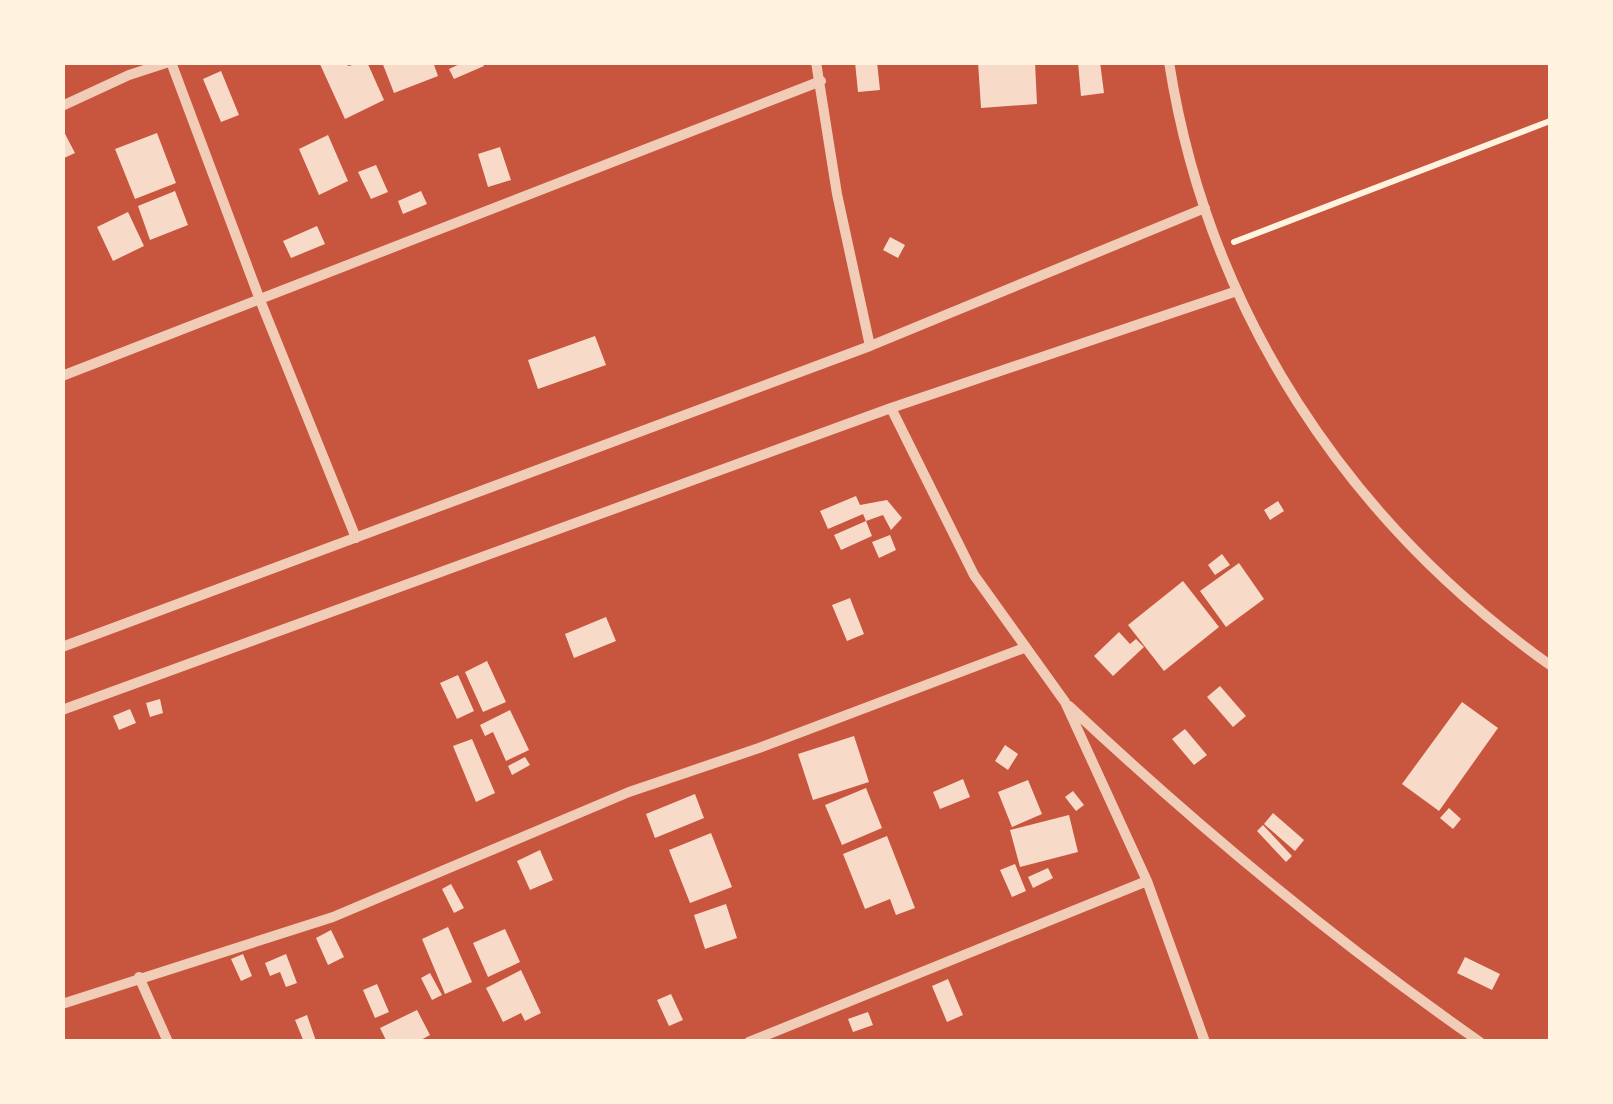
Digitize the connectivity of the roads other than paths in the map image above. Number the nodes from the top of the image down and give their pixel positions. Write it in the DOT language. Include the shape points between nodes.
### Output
graph roads {
  1 [pos="170,62"];
  2 [pos="816,62"];
  3 [pos="1169,62"];
  4 [pos="821,82"];
  5 [pos="62,106"];
  6 [pos="1205,208"];
  7 [pos="1237,290"];
  8 [pos="260,300"];
  9 [pos="870,346"];
  10 [pos="62,376"];
  11 [pos="891,408"];
  12 [pos="356,538"];
  13 [pos="62,648"];
  14 [pos="1024,648"];
  15 [pos="1550,665"];
  16 [pos="1065,702"];
  17 [pos="62,710"];
  18 [pos="1146,881"];
  19 [pos="139,977"];
  20 [pos="62,1004"];
  21 [pos="168,1042"];
  22 [pos="749,1042"];
  23 [pos="1205,1042"];
  24 [pos="1480,1042"];
  1 -- 5 [label="street"];
  1 -- 8 [label="street"];
  2 -- 4 [label="street"];
  3 -- 6 [label="street"];
  4 -- 8 [label="street"];
  4 -- 9 [label="street"];
  6 -- 7 [label="street"];
  6 -- 9 [label="street"];
  7 -- 11 [label="street"];
  7 -- 15 [label="street" via="1267,354 1330,453 1405,543 1491,623"];
  8 -- 10 [label="street"];
  8 -- 12 [label="street"];
  9 -- 12 [label="street"];
  11 -- 14 [label="street" via="974,575"];
  11 -- 17 [label="street"];
  12 -- 13 [label="street"];
  14 -- 16 [label="street"];
  14 -- 19 [label="street" via="629,792 333,917"];
  16 -- 18 [label="street"];
  16 -- 24 [label="street" via="1295,902"];
  18 -- 22 [label="street"];
  18 -- 23 [label="street"];
  19 -- 20 [label="street"];
  19 -- 21 [label="street"];
}
